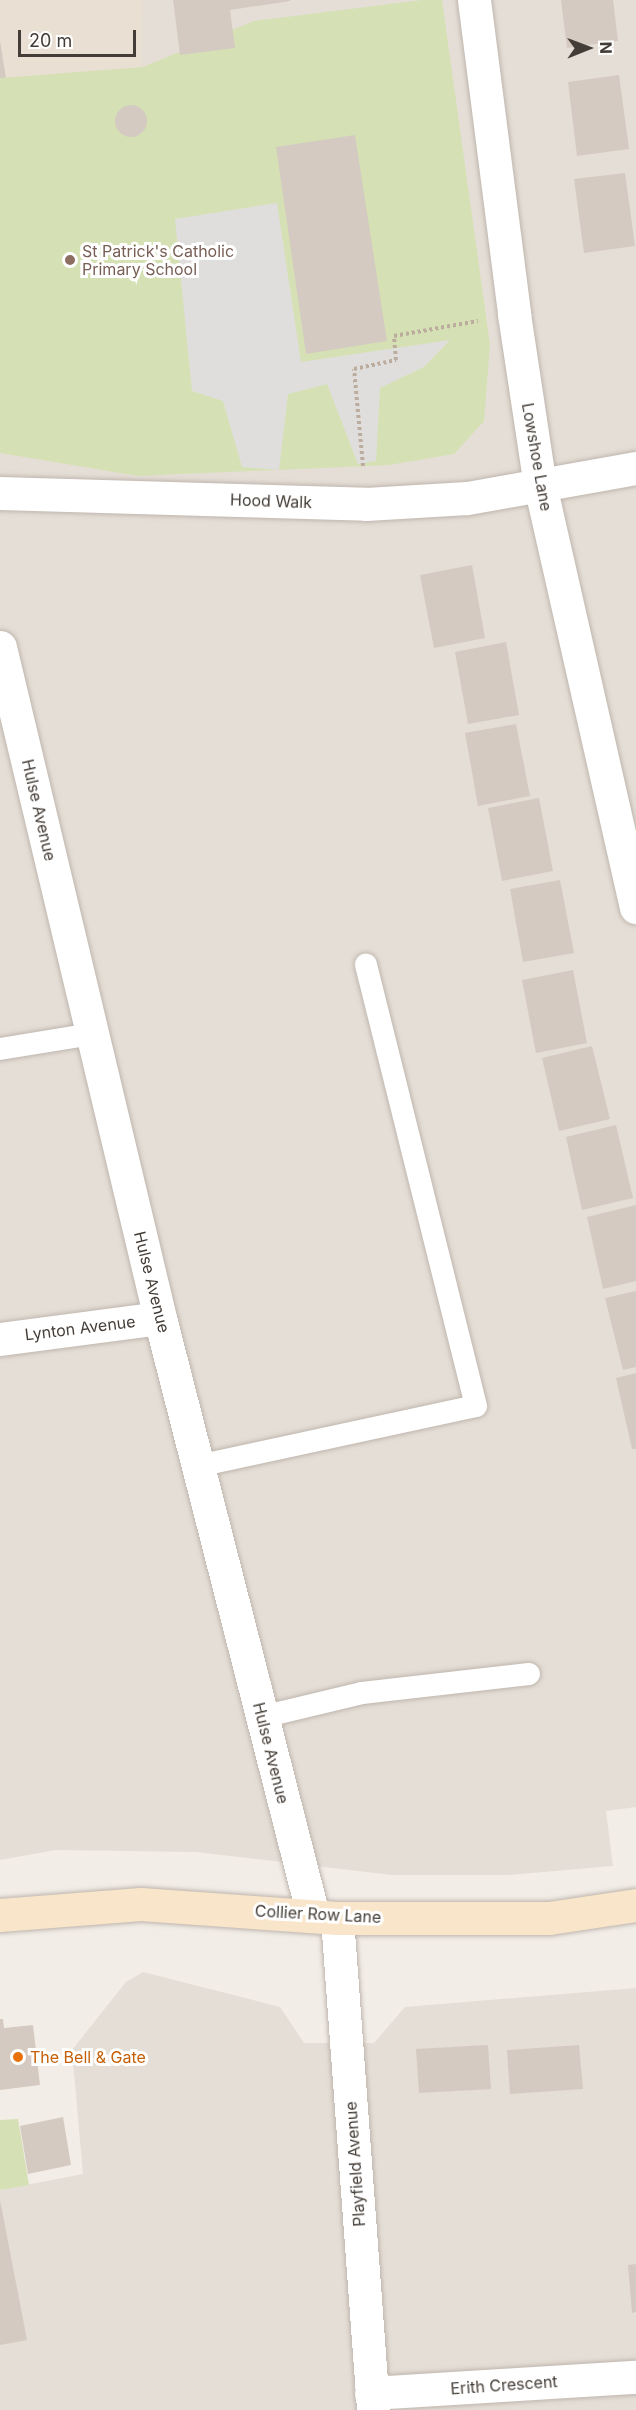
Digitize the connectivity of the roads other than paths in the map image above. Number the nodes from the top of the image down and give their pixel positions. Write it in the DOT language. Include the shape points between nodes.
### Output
graph roads {
  1 [pos="474,0"];
  2 [pos="636,468"];
  3 [pos="540,485"];
  4 [pos="0,494"];
  5 [pos="0,647"];
  6 [pos="634,888"];
  7 [pos="366,965"];
  8 [pos="93,1034"];
  9 [pos="0,1049"];
  10 [pos="160,1317"];
  11 [pos="0,1339"];
  12 [pos="198,1466"];
  13 [pos="529,1674"];
  14 [pos="262,1718"];
  15 [pos="636,1905"];
  16 [pos="0,1915"];
  17 [pos="325,1916"];
  18 [pos="636,2377"];
  19 [pos="372,2402"];
  1 -- 3 [label="street, Lowshoe Lane"];
  2 -- 3 [label="street, Hood Walk"];
  3 -- 4 [label="street, Hood Walk" via="467,498 366,504"];
  3 -- 6 [label="street, Lowshoe Lane"];
  5 -- 8 [label="street, Hulse Avenue"];
  7 -- 12 [label="lane" via="476,1406"];
  8 -- 9 [label="lane"];
  8 -- 10 [label="street, Hulse Avenue"];
  10 -- 11 [label="street, Lynton Avenue"];
  10 -- 12 [label="street, Hulse Avenue"];
  12 -- 14 [label="street, Hulse Avenue"];
  13 -- 14 [label="lane" via="362,1693"];
  14 -- 17 [label="street, Hulse Avenue"];
  15 -- 17 [label="main road, Collier Row Lane" via="549,1918"];
  16 -- 17 [label="main road, Collier Row Lane" via="141,1904"];
  17 -- 19 [label="street, Playfield Avenue"];
  18 -- 19 [label="street, Erith Crescent"];
}
